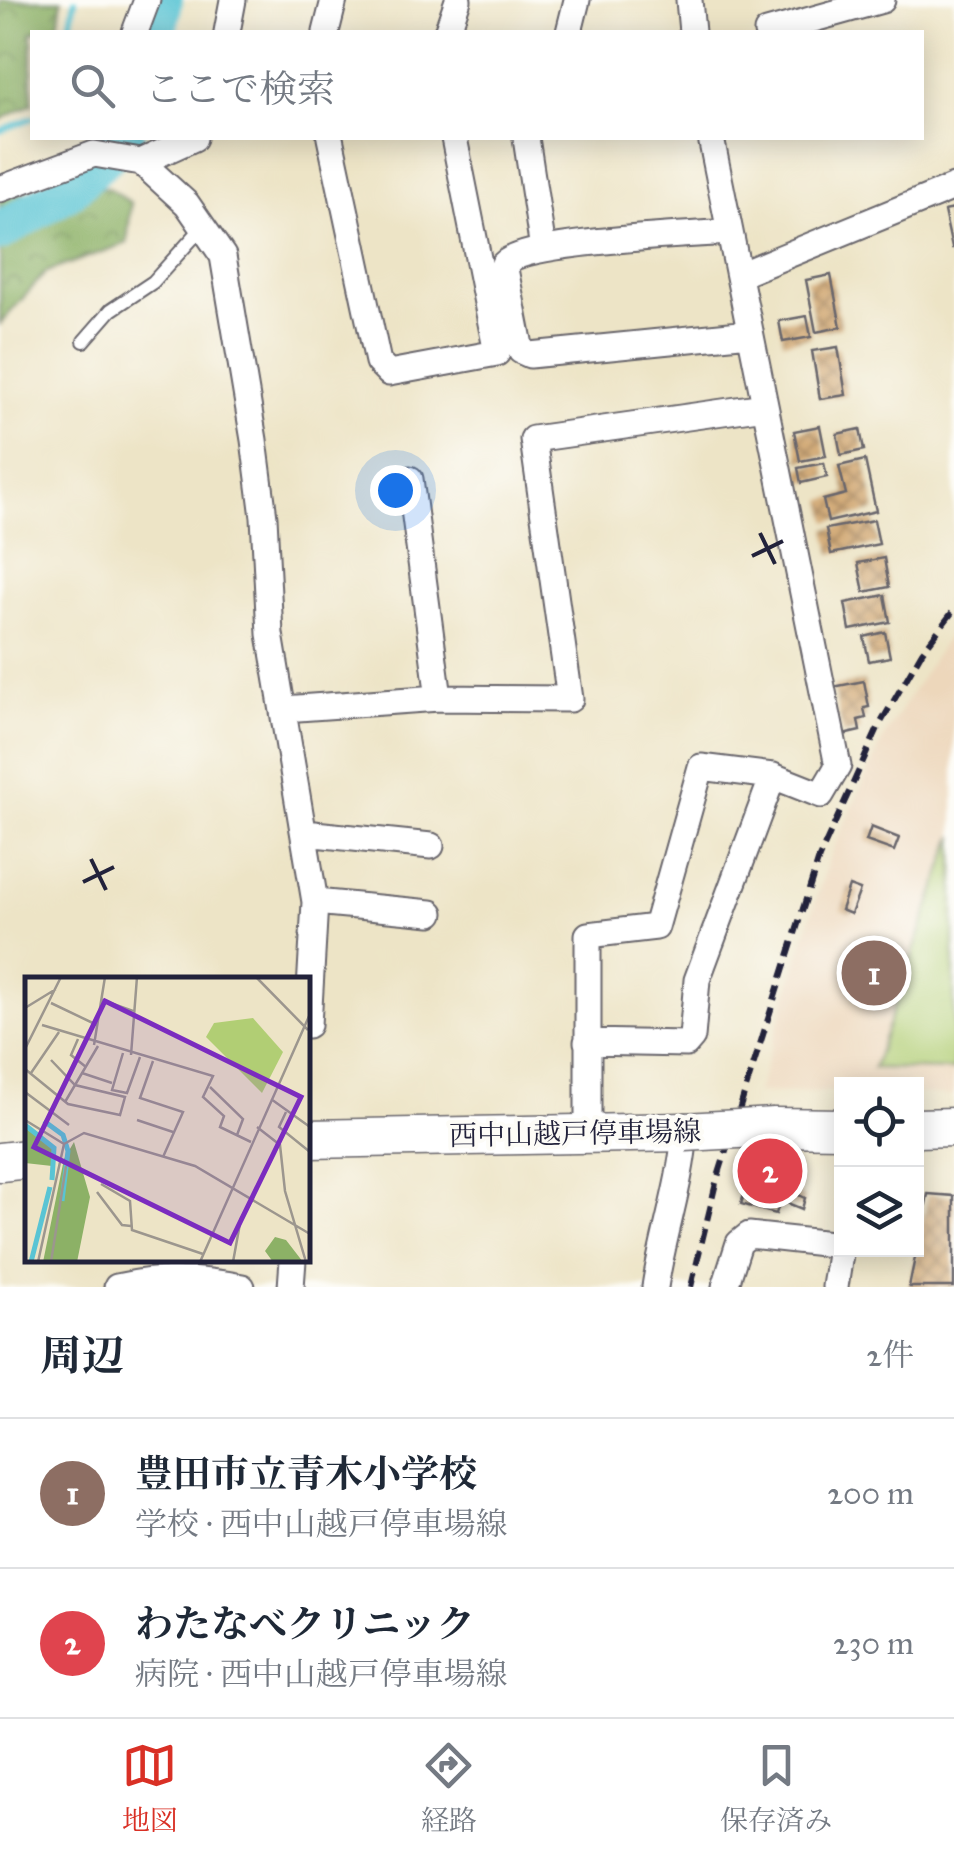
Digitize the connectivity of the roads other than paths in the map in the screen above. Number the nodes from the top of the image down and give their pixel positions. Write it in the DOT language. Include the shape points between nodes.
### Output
graph roads {
  1 [pos="126,0"];
  2 [pos="146,0"];
  3 [pos="233,0"];
  4 [pos="334,0"];
  5 [pos="458,0"];
  6 [pos="577,0"];
  7 [pos="690,0"];
  8 [pos="882,0"];
  9 [pos="810,10"];
  10 [pos="132,30"];
  11 [pos="133,30"];
  12 [pos="226,30"];
  13 [pos="326,30"];
  14 [pos="448,30"];
  15 [pos="570,30"];
  16 [pos="692,30"];
  17 [pos="772,30"];
  18 [pos="190,140"];
  19 [pos="330,140"];
  20 [pos="454,140"];
  21 [pos="526,140"];
  22 [pos="711,140"];
  23 [pos="97,146"];
  24 [pos="141,162"];
  25 [pos="954,187"];
  26 [pos="0,189"];
  27 [pos="188,204"];
  28 [pos="730,232"];
  29 [pos="543,249"];
  30 [pos="739,275"];
  31 [pos="750,332"];
  32 [pos="84,341"];
  33 [pos="765,406"];
  34 [pos="410,479"];
  35 [pos="439,698"];
  36 [pos="284,709"];
  37 [pos="772,776"];
  38 [pos="305,833"];
  39 [pos="431,846"];
  40 [pos="315,902"];
  41 [pos="430,913"];
  42 [pos="310,990"];
  43 [pos="587,1042"];
  44 [pos="834,1128"];
  45 [pos="924,1128"];
  46 [pos="954,1128"];
  47 [pos="685,1132"];
  48 [pos="588,1134"];
  49 [pos="310,1139"];
  50 [pos="25,1160"];
  51 [pos="0,1162"];
  52 [pos="834,1242"];
  53 [pos="839,1257"];
  54 [pos="293,1262"];
  55 [pos="117,1287"];
  56 [pos="242,1287"];
  57 [pos="291,1287"];
  58 [pos="655,1287"];
  59 [pos="725,1287"];
  60 [pos="835,1287"];
  1 -- 10 [label="street"];
  2 -- 11 [label="street"];
  3 -- 12 [label="street"];
  4 -- 13 [label="street"];
  5 -- 14 [label="street"];
  6 -- 15 [label="street"];
  7 -- 16 [label="street"];
  8 -- 9 [label="street"];
  9 -- 17 [label="street"];
  18 -- 24 [label="street"];
  19 -- 20 [label="street" via="378,362 389,372 498,353"];
  21 -- 29 [label="street"];
  22 -- 28 [label="street"];
  23 -- 24 [label="street"];
  23 -- 26 [label="street"];
  24 -- 27 [label="street"];
  25 -- 30 [label="street"];
  27 -- 32 [label="lane" via="182,210 200,230 153,282 111,310"];
  27 -- 36 [label="street" via="223,256 230,286"];
  28 -- 29 [label="street"];
  28 -- 30 [label="street"];
  29 -- 31 [label="street" via="504,264 521,351 530,356"];
  30 -- 31 [label="street"];
  31 -- 33 [label="street"];
  33 -- 35 [label="street" via="533,439 570,699"];
  33 -- 37 [label="street" via="838,766 822,794"];
  34 -- 35 [label="street"];
  35 -- 36 [label="street"];
  36 -- 38 [label="street"];
  37 -- 43 [label="street" via="697,980 692,1036 686,1044"];
  37 -- 43 [label="street" via="700,768 656,927 588,935"];
  38 -- 39 [label="street"];
  38 -- 40 [label="street"];
  40 -- 41 [label="street"];
  40 -- 42 [label="street"];
  43 -- 48 [label="street"];
  44 -- 47 [label="main road, 西中山越戸停車場線, bridge"];
  45 -- 46 [label="main road"];
  47 -- 48 [label="main road, 西中山越戸停車場線"];
  47 -- 58 [label="street"];
  48 -- 49 [label="main road, 西中山越戸停車場線"];
  50 -- 51 [label="main road"];
  52 -- 59 [label="street" via="750,1235 739,1243"];
  53 -- 60 [label="street"];
  54 -- 57 [label="street"];
  55 -- 56 [label="street" via="173,1278"];
}
